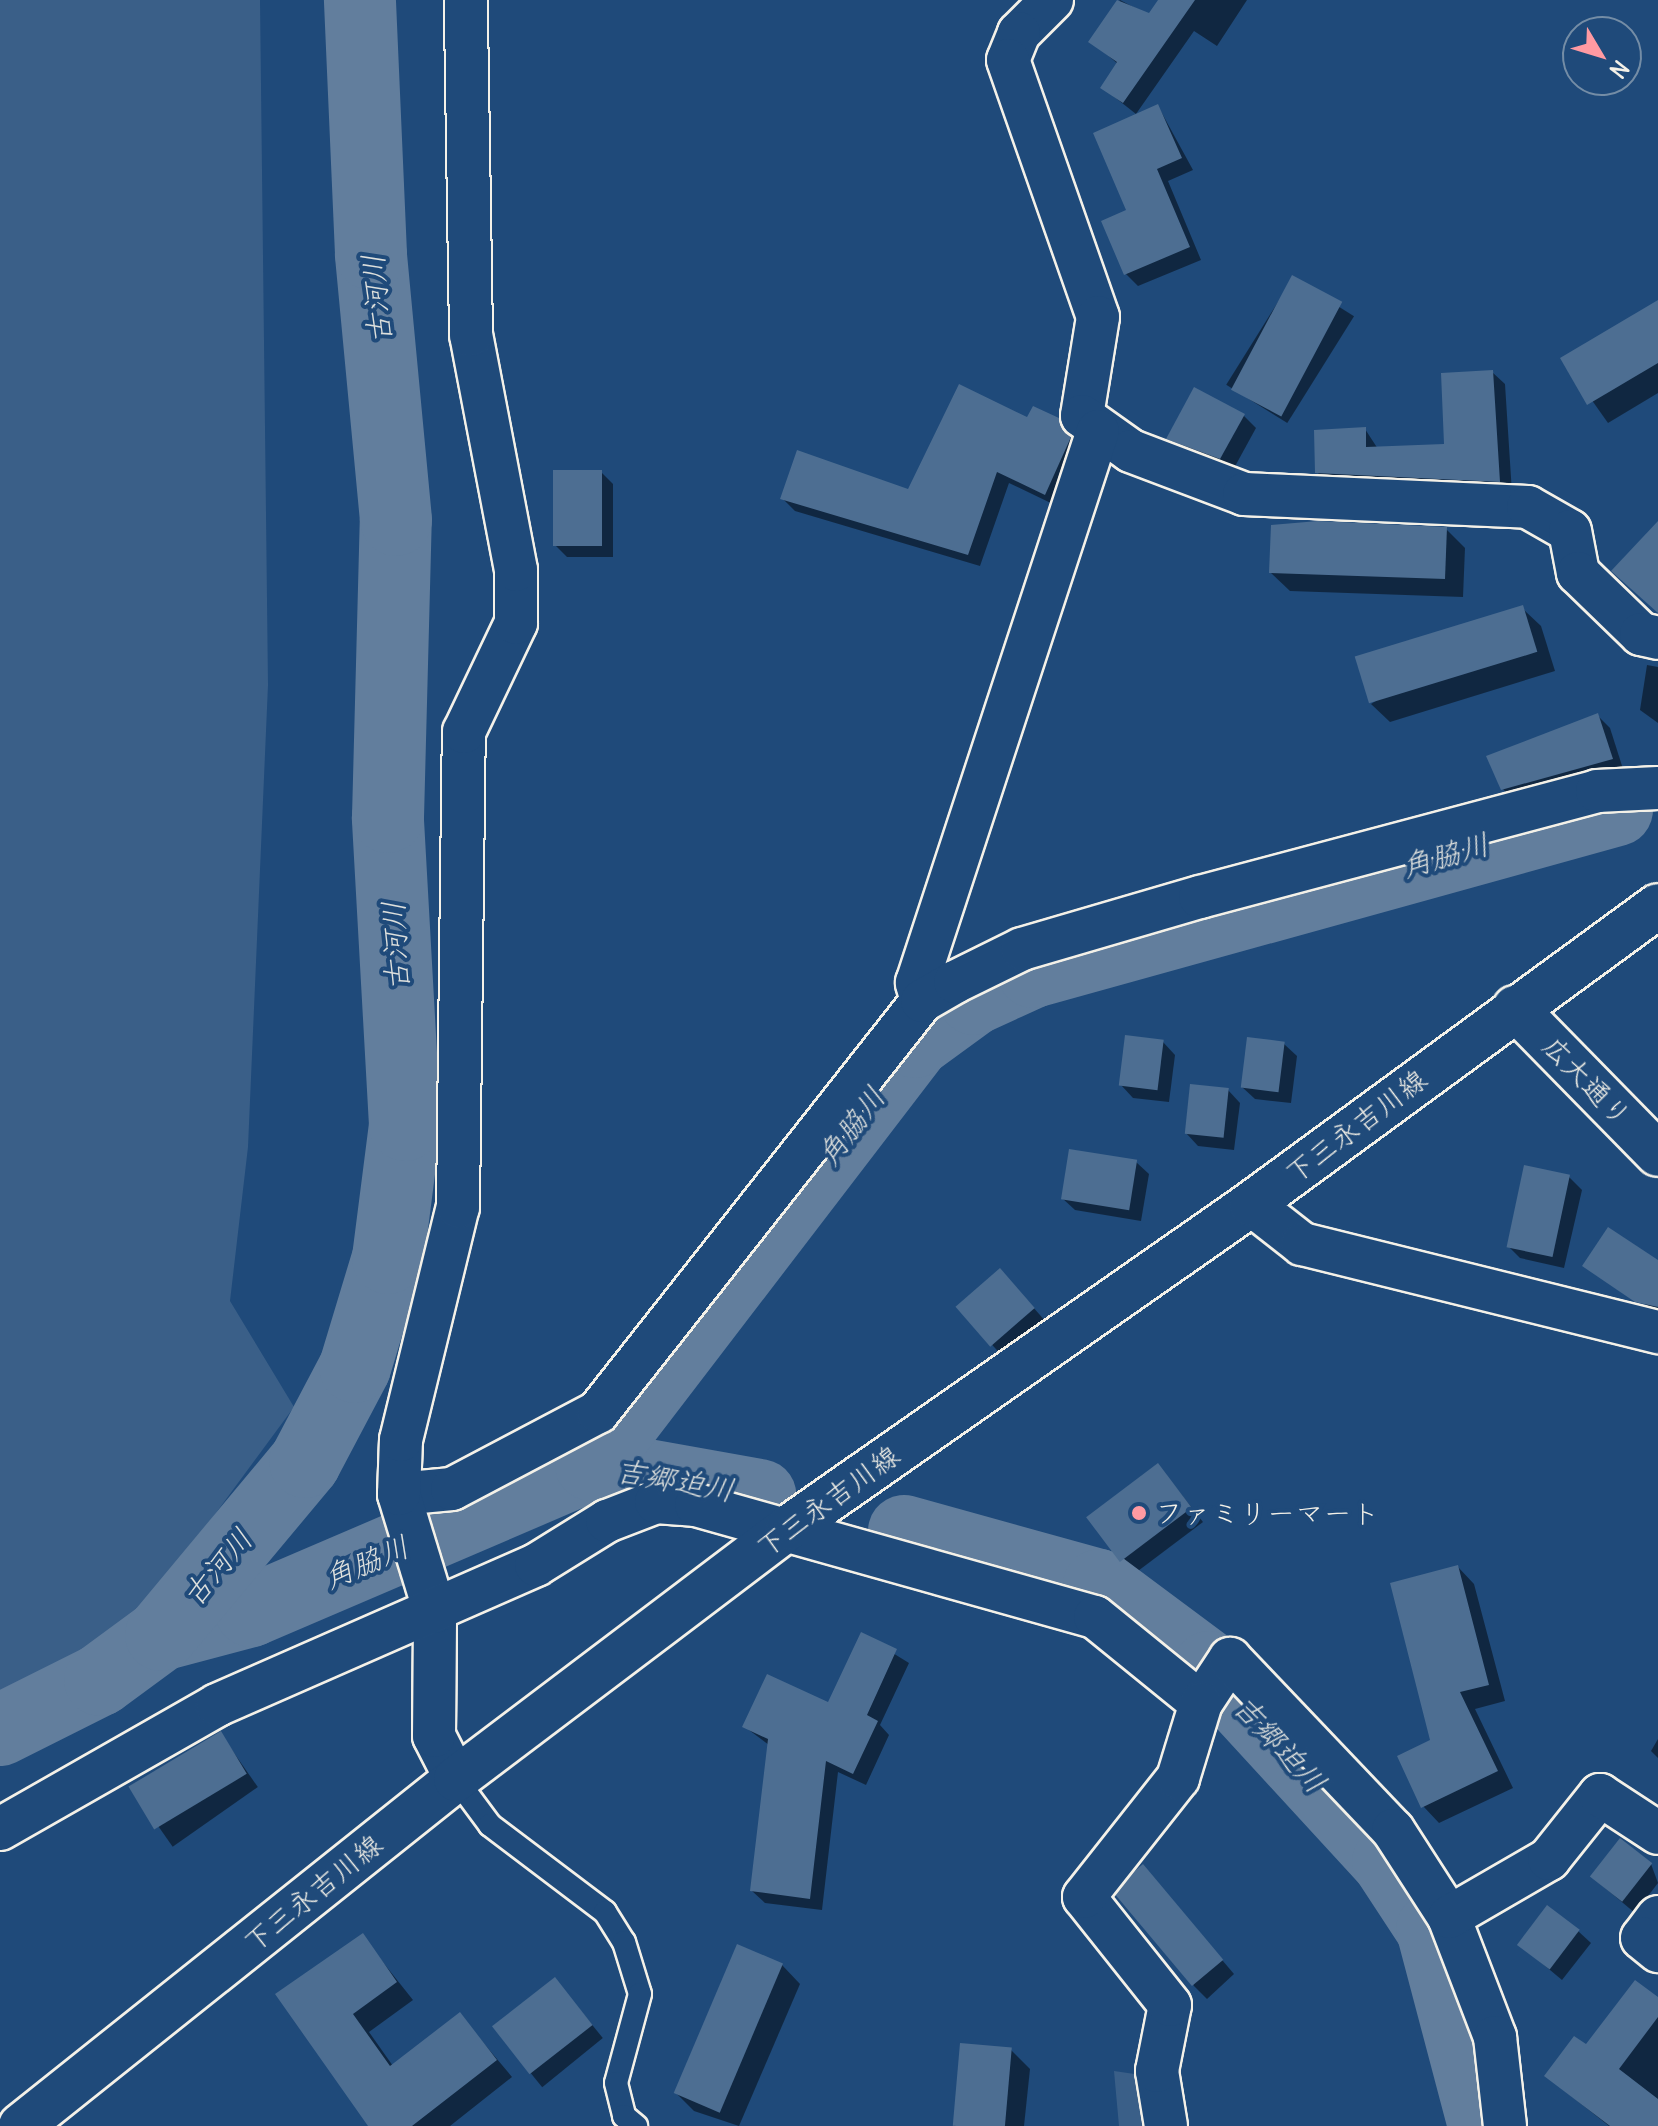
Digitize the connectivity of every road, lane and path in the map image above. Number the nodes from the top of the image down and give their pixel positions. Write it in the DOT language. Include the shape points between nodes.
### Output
graph roads {
  1 [pos="466,0"];
  2 [pos="1052,0"];
  3 [pos="1098,431"];
  4 [pos="1658,638"];
  5 [pos="1658,788"];
  6 [pos="1658,906"];
  7 [pos="922,1001"];
  8 [pos="1515,1008"];
  9 [pos="1658,1154"];
  10 [pos="1251,1204"];
  11 [pos="1658,1332"];
  12 [pos="400,1504"];
  13 [pos="788,1528"];
  14 [pos="433,1605"];
  15 [pos="1209,1689"];
  16 [pos="456,1779"];
  17 [pos="0,1829"];
  18 [pos="1658,1833"];
  19 [pos="1449,1917"];
  20 [pos="1658,1917"];
  21 [pos="1658,1951"];
  22 [pos="21,2126"];
  23 [pos="636,2126"];
  24 [pos="1166,2126"];
  25 [pos="1505,2126"];
  1 -- 12 [label="street" via="471,335 516,570 516,623 464,732 458,1207 401,1440"];
  2 -- 3 [label="street" via="1019,33 1008,60 1098,317 1082,416"];
  3 -- 4 [label="street" via="1244,494 1528,507 1570,531 1578,573 1641,634"];
  3 -- 7 [label="street" via="917,983"];
  5 -- 7 [label="street" via="1597,791 1200,897 1022,949"];
  6 -- 8 [label="main road, 下三永吉川線"];
  7 -- 12 [label="street" via="598,1412 452,1489"];
  8 -- 9 [label="main road, 広大通り"];
  8 -- 10 [label="main road, 下三永吉川線"];
  10 -- 11 [label="street" via="1302,1244"];
  10 -- 13 [label="main road, 下三永吉川線"];
  12 -- 14 [label="street"];
  13 -- 14 [label="street" via="656,1502"];
  13 -- 15 [label="street" via="1095,1617"];
  13 -- 16 [label="main road, 下三永吉川線"];
  14 -- 16 [label="street" via="434,1736"];
  14 -- 17 [label="street" via="217,1705"];
  15 -- 19 [label="street" via="1230,1659 1393,1830"];
  15 -- 24 [label="street" via="1178,1778 1084,1897 1170,2005 1157,2071"];
  16 -- 22 [label="main road, 下三永吉川線"];
  16 -- 23 [label="lane" via="490,1825 605,1912 624,1942 640,1994 616,2083 624,2116"];
  18 -- 19 [label="street" via="1600,1795 1549,1859"];
  19 -- 25 [label="street" via="1495,2037"];
  20 -- 21 [label="street" via="1642,1938"];
}
